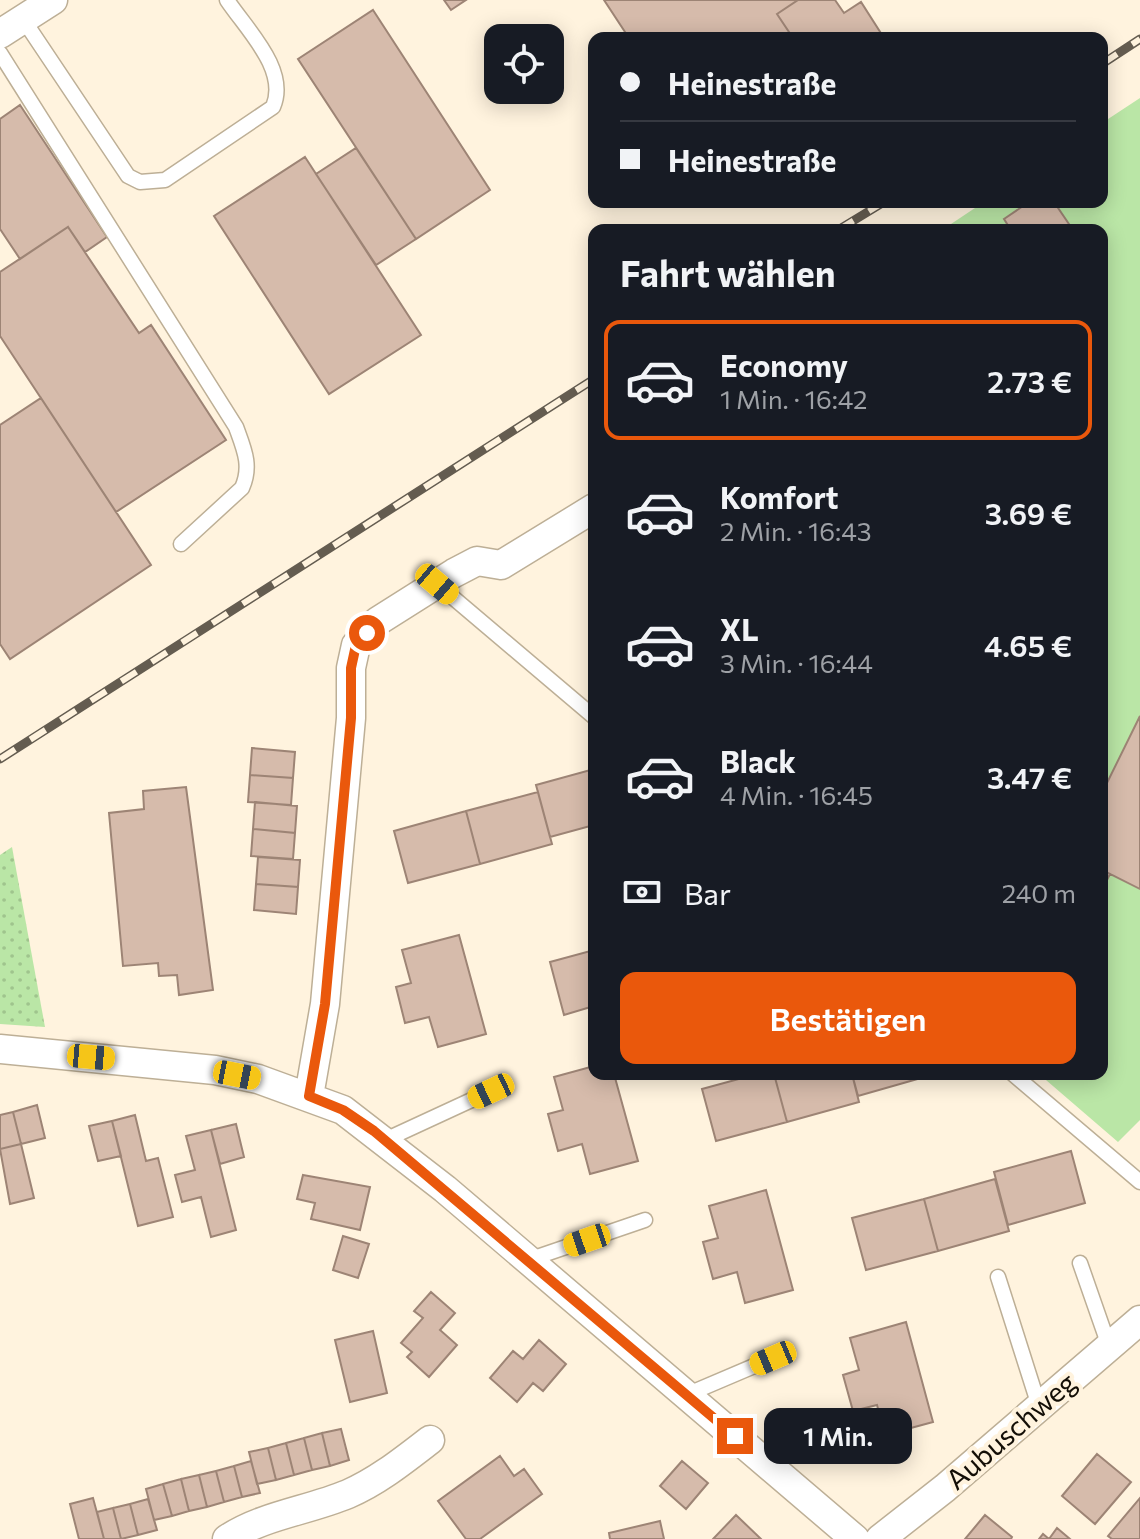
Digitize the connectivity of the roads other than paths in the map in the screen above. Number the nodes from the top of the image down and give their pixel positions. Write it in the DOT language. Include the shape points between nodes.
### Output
graph roads {
  1 [pos="53,0"];
  2 [pos="227,0"];
  3 [pos="12,27"];
  4 [pos="0,53"];
  5 [pos="588,512"];
  6 [pos="181,544"];
  7 [pos="437,584"];
  8 [pos="588,712"];
  9 [pos="0,1049"];
  10 [pos="1020,1080"];
  11 [pos="491,1091"];
  12 [pos="309,1096"];
  13 [pos="385,1140"];
  14 [pos="1140,1182"];
  15 [pos="645,1220"];
  16 [pos="528,1260"];
  17 [pos="1080,1263"];
  18 [pos="998,1277"];
  19 [pos="1140,1320"];
  20 [pos="1109,1346"];
  21 [pos="773,1358"];
  22 [pos="686,1395"];
  23 [pos="1039,1406"];
  24 [pos="430,1440"];
  25 [pos="227,1539"];
  26 [pos="855,1539"];
  27 [pos="880,1539"];
  1 -- 3 [label="street"];
  2 -- 3 [label="lane" via="277,76 280,92 273,107 165,180 153,182 128,176"];
  4 -- 6 [label="lane" via="228,414 247,455 248,476 242,488"];
  5 -- 7 [label="street" via="501,565 477,561"];
  7 -- 8 [label="lane"];
  7 -- 12 [label="street" via="378,621 356,645 325,1004"];
  9 -- 12 [label="street" via="215,1070"];
  10 -- 14 [label="lane"];
  11 -- 13 [label="lane"];
  12 -- 13 [label="street" via="343,1110"];
  13 -- 16 [label="street"];
  15 -- 16 [label="lane"];
  16 -- 22 [label="street"];
  17 -- 20 [label="lane"];
  18 -- 23 [label="lane"];
  19 -- 20 [label="street, Aubuschweg"];
  20 -- 23 [label="street, Aubuschweg"];
  21 -- 22 [label="lane"];
  22 -- 26 [label="street"];
  23 -- 27 [label="street, Aubuschweg"];
  24 -- 25 [label="street" via="389,1472 347,1494 250,1524"];
}
